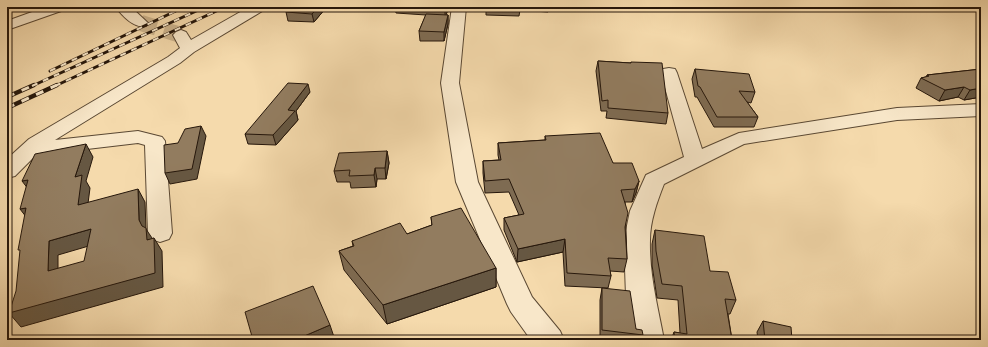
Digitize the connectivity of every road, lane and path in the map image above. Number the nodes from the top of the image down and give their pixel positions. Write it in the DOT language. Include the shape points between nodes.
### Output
graph roads {
  1 [pos="59,7"];
  2 [pos="123,7"];
  3 [pos="259,7"];
  4 [pos="459,7"];
  5 [pos="141,22"];
  6 [pos="7,26"];
  7 [pos="669,73"];
  8 [pos="981,110"];
  9 [pos="30,149"];
  10 [pos="695,160"];
  11 [pos="7,171"];
  12 [pos="160,233"];
  13 [pos="550,340"];
  14 [pos="649,340"];
  1 -- 6 [label="street"];
  2 -- 5 [label="street"];
  3 -- 9 [label="street" via="184,42 174,60"];
  4 -- 13 [label="street" via="450,83 467,182 520,304"];
  7 -- 10 [label="street"];
  8 -- 10 [label="street" via="897,114 739,139"];
  9 -- 11 [label="street"];
  9 -- 12 [label="street" via="138,137 155,141"];
  10 -- 14 [label="street" via="654,180 642,211 637,240 640,296"];
}
